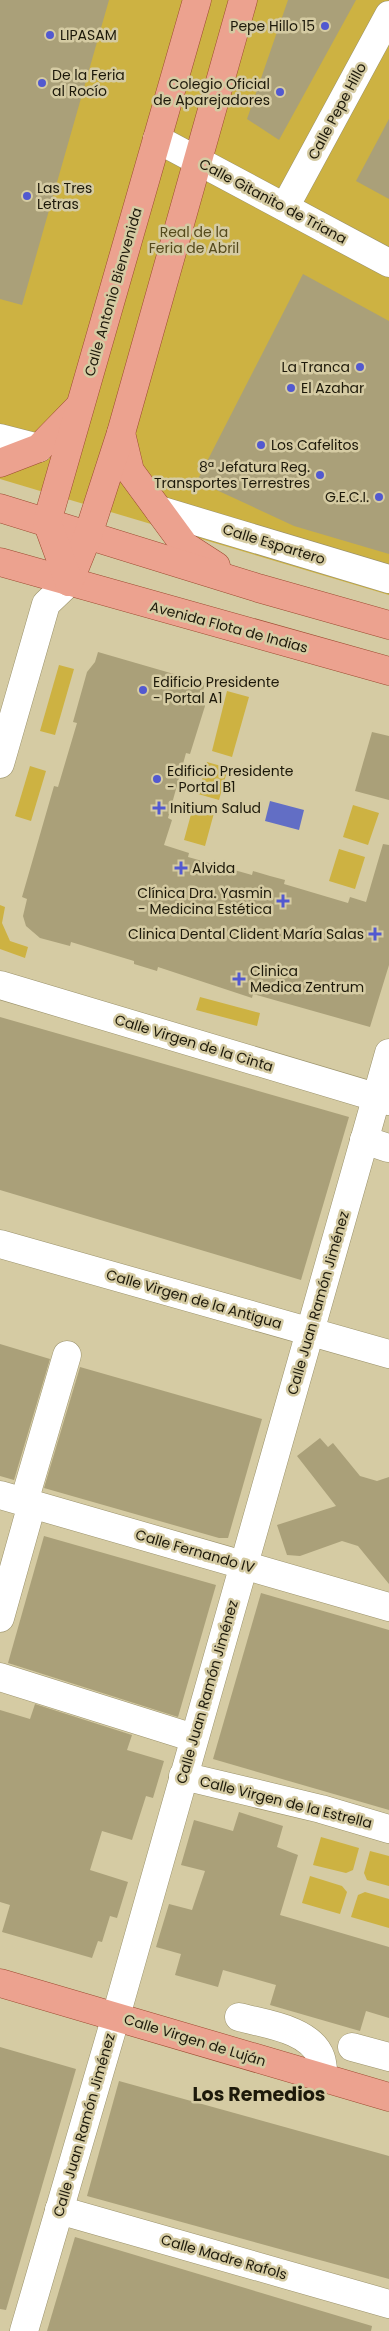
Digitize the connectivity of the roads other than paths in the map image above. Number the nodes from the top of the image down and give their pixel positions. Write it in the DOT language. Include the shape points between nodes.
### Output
graph roads {
  1 [pos="197,0"];
  2 [pos="244,0"];
  3 [pos="389,15"];
  4 [pos="157,139"];
  5 [pos="197,160"];
  6 [pos="285,208"];
  7 [pos="389,263"];
  8 [pos="80,405"];
  9 [pos="121,433"];
  10 [pos="0,438"];
  11 [pos="39,448"];
  12 [pos="0,463"];
  13 [pos="0,508"];
  14 [pos="159,510"];
  15 [pos="47,522"];
  16 [pos="88,535"];
  17 [pos="0,562"];
  18 [pos="389,579"];
  19 [pos="69,582"];
  20 [pos="240,582"];
  21 [pos="389,625"];
  22 [pos="389,671"];
  23 [pos="0,764"];
  24 [pos="0,985"];
  25 [pos="389,1053"];
  26 [pos="383,1099"];
  27 [pos="376,1144"];
  28 [pos="0,1244"];
  29 [pos="310,1332"];
  30 [pos="389,1354"];
  31 [pos="66,1355"];
  32 [pos="19,1501"];
  33 [pos="243,1565"];
  34 [pos="389,1606"];
  35 [pos="0,1618"];
  36 [pos="0,1677"];
  37 [pos="194,1738"];
  38 [pos="183,1776"];
  39 [pos="389,1829"];
  40 [pos="0,1983"];
  41 [pos="116,2016"];
  42 [pos="239,2017"];
  43 [pos="352,2047"];
  44 [pos="389,2057"];
  45 [pos="324,2078"];
  46 [pos="389,2097"];
  47 [pos="59,2210"];
  48 [pos="389,2304"];
  49 [pos="24,2331"];
  1 -- 4 [label="main road, Calle Antonio Bienvenida"];
  2 -- 5 [label="main road"];
  3 -- 6 [label="street, Calle Pepe Hillo"];
  4 -- 5 [label="street, Calle Gitanito de Triana"];
  4 -- 8 [label="main road, Calle Antonio Bienvenida"];
  5 -- 6 [label="street, Calle Gitanito de Triana"];
  5 -- 9 [label="main road"];
  6 -- 7 [label="street, Calle Gitanito de Triana"];
  8 -- 11 [label="main road"];
  8 -- 15 [label="main road, Calle Antonio Bienvenida"];
  9 -- 14 [label="main road" via="130,472"];
  9 -- 16 [label="main road"];
  10 -- 11 [label="street"];
  11 -- 12 [label="main road"];
  13 -- 15 [label="main road"];
  14 -- 18 [label="street, Calle Espartero"];
  14 -- 20 [label="main road" via="185,546"];
  15 -- 16 [label="main road"];
  15 -- 19 [label="main road"];
  16 -- 19 [label="main road"];
  16 -- 20 [label="main road"];
  17 -- 19 [label="main road, Avenida Flota de Indias"];
  19 -- 22 [label="main road, Avenida Flota de Indias"];
  19 -- 23 [label="street" via="46,604"];
  20 -- 21 [label="main road"];
  24 -- 26 [label="street, Calle Virgen de la Cinta"];
  25 -- 26 [label="street, Calle Juan Ramón Jiménez"];
  26 -- 27 [label="street, Calle Juan Ramón Jiménez"];
  27 -- 29 [label="street, Calle Juan Ramón Jiménez"];
  28 -- 29 [label="street, Calle Virgen de la Antigua"];
  29 -- 30 [label="street, Calle Virgen de la Antigua"];
  29 -- 33 [label="street, Calle Juan Ramón Jiménez"];
  31 -- 32 [label="street"];
  32 -- 33 [label="street, Calle Fernando IV"];
  32 -- 35 [label="street"];
  33 -- 34 [label="street, Calle Fernando IV"];
  33 -- 37 [label="street, Calle Juan Ramón Jiménez"];
  36 -- 37 [label="street"];
  37 -- 38 [label="street, Calle Juan Ramón Jiménez"];
  38 -- 39 [label="street, Calle Virgen de la Estrella"];
  38 -- 41 [label="street, Calle Juan Ramón Jiménez"];
  40 -- 41 [label="main road, Calle Virgen de Luján"];
  41 -- 45 [label="main road, Calle Virgen de Luján"];
  41 -- 47 [label="street, Calle Juan Ramón Jiménez"];
  42 -- 45 [label="street" via="296,2033 312,2043 321,2057"];
  43 -- 44 [label="street"];
  45 -- 46 [label="main road, Calle Virgen de Luján"];
  47 -- 48 [label="street, Calle Madre Rafols"];
  47 -- 49 [label="street, Calle Juan Ramón Jiménez"];
}
